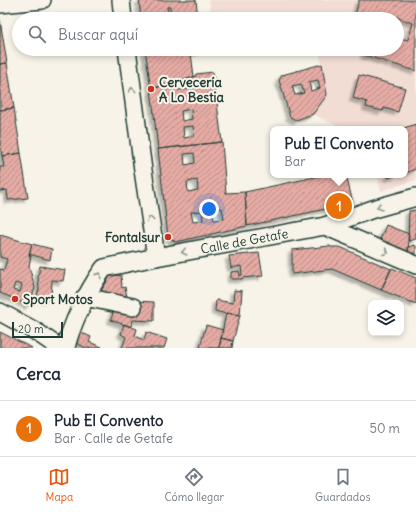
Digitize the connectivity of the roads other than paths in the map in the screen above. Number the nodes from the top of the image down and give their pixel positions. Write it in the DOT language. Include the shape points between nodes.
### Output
graph roads {
  1 [pos="42,0"];
  2 [pos="121,0"];
  3 [pos="0,4"];
  4 [pos="122,12"];
  5 [pos="128,56"];
  6 [pos="416,196"];
  7 [pos="324,226"];
  8 [pos="156,257"];
  9 [pos="416,265"];
  10 [pos="85,297"];
  11 [pos="134,307"];
  12 [pos="0,312"];
  13 [pos="60,348"];
  14 [pos="66,348"];
  1 -- 3 [label="street"];
  2 -- 4 [label="street"];
  8 -- 5 [label="street, one-way"];
  6 -- 7 [label="street, Calle de Getafe, one-way"];
  7 -- 8 [label="street, Calle de Getafe, one-way"];
  7 -- 9 [label="street, one-way"];
  10 -- 8 [label="street, Calle de Getafe, one-way" via="104,268"];
  10 -- 11 [label="street"];
  10 -- 14 [label="street, Calle de Getafe"];
  12 -- 13 [label="street"];
}
